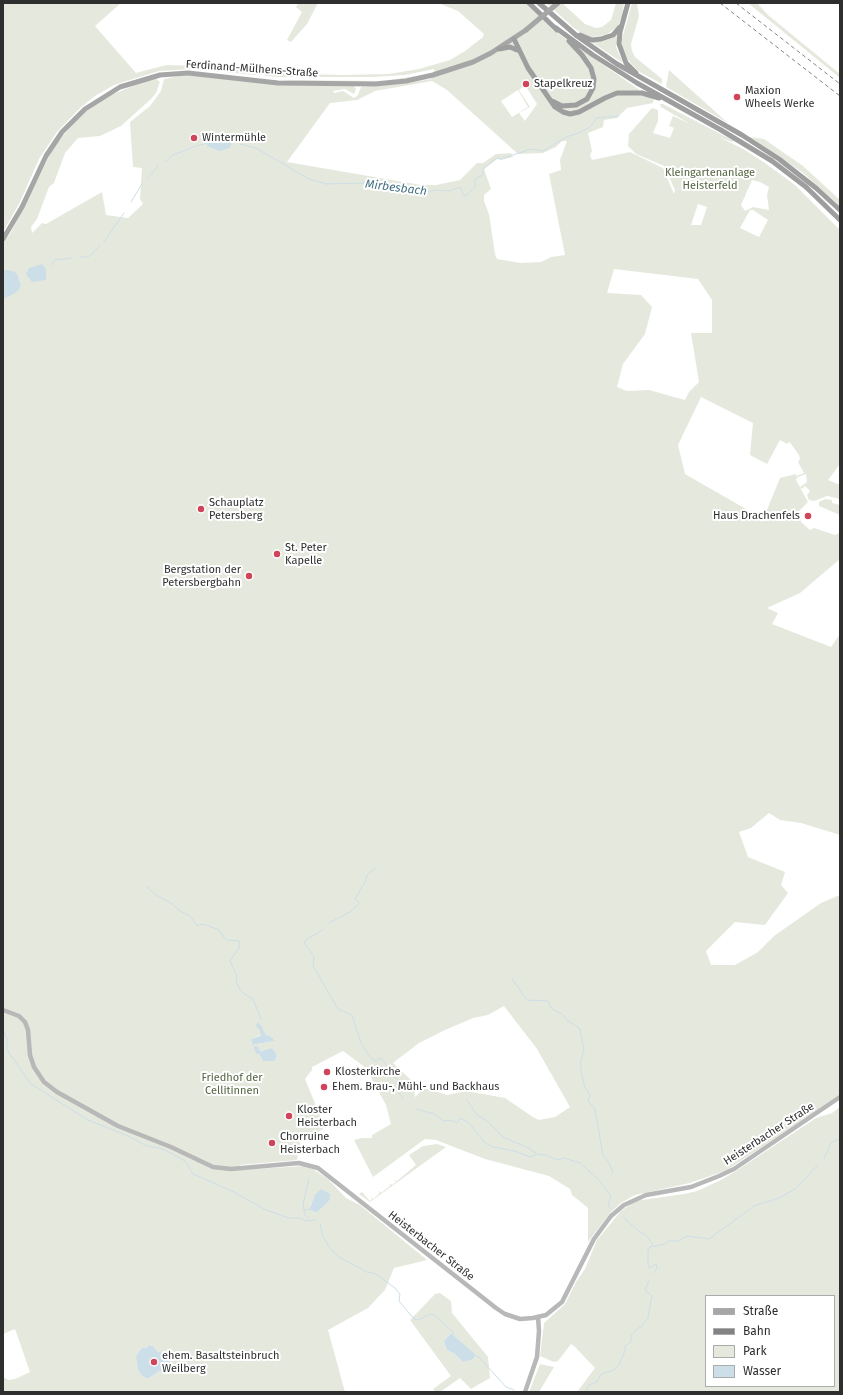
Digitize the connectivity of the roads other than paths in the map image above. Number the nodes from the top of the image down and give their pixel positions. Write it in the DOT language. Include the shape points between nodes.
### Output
graph roads {
  1 [pos="530,3"];
  2 [pos="539,3"];
  3 [pos="558,3"];
  4 [pos="627,5"];
  5 [pos="622,24"];
  6 [pos="556,28"];
  7 [pos="569,30"];
  8 [pos="514,39"];
  9 [pos="499,49"];
  10 [pos="519,52"];
  11 [pos="644,81"];
  12 [pos="550,100"];
  13 [pos="670,102"];
  14 [pos="840,210"];
  15 [pos="840,220"];
  16 [pos="3,240"];
  17 [pos="3,1010"];
  18 [pos="840,1097"];
  19 [pos="538,1317"];
  20 [pos="525,1392"];
  1 -- 6 [label="highway"];
  2 -- 7 [label="highway"];
  3 -- 8 [label="main road, Ferdinand-Mülhens-Straße, bridge"];
  4 -- 5 [label="highway"];
  5 -- 7 [label="highway" via="613,35 601,39 587,38"];
  5 -- 11 [label="highway" via="619,38 621,53 626,63"];
  6 -- 12 [label="highway" via="586,59 594,84 587,99 576,105 562,106"];
  6 -- 13 [label="highway" via="614,69"];
  7 -- 11 [label="highway"];
  8 -- 9 [label="main road, Ferdinand-Mülhens-Straße"];
  8 -- 10 [label="highway"];
  9 -- 10 [label="highway" via="507,47"];
  9 -- 16 [label="main road, Ferdinand-Mülhens-Straße" via="456,69 390,82 278,83 188,73 160,75 133,82 97,100 62,132 46,156"];
  10 -- 12 [label="highway"];
  11 -- 14 [label="highway" via="766,150 804,178"];
  12 -- 13 [label="highway" via="559,110 570,114 584,110 617,93 642,93"];
  13 -- 15 [label="highway" via="772,161 806,187"];
  17 -- 19 [label="main road, Heisterbacher Straße" via="19,1016 25,1022 34,1067 44,1082 57,1092 118,1126 213,1167 299,1163 318,1168 505,1314 520,1319"];
  18 -- 19 [label="main road, Heisterbacher Straße" via="734,1169 691,1186 646,1195 624,1205 611,1216 594,1239 562,1302 552,1311"];
  19 -- 20 [label="main road" via="537,1357"];
}
